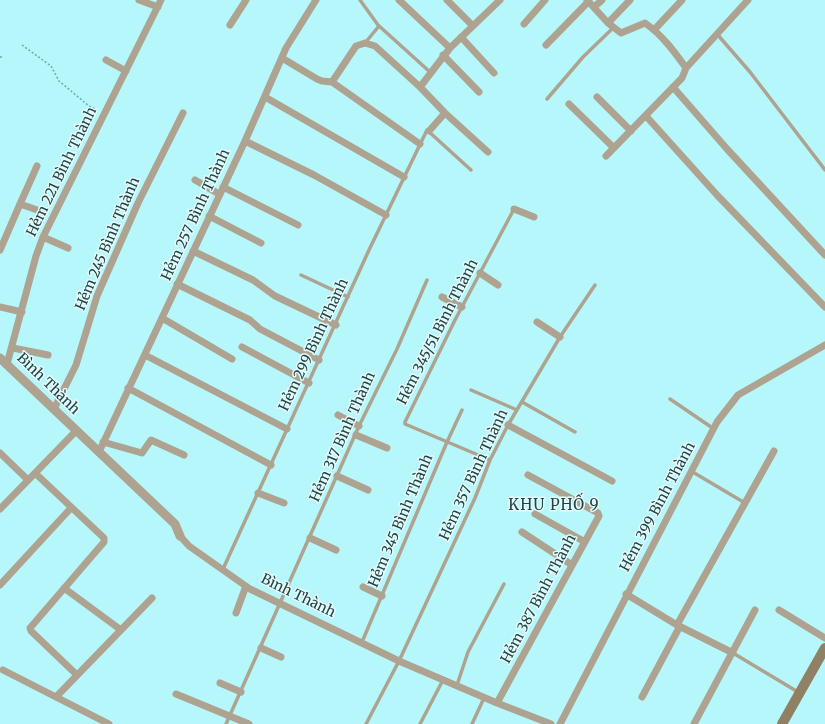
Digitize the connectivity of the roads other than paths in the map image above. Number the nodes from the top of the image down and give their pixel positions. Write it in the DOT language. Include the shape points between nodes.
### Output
graph roads {
  1 [pos="139,0"];
  2 [pos="246,0"];
  3 [pos="316,0"];
  4 [pos="360,0"];
  5 [pos="399,0"];
  6 [pos="447,0"];
  7 [pos="500,0"];
  8 [pos="545,0"];
  9 [pos="602,0"];
  10 [pos="630,0"];
  11 [pos="682,0"];
  12 [pos="748,0"];
  13 [pos="588,1"];
  14 [pos="159,3"];
  15 [pos="594,7"];
  16 [pos="524,24"];
  17 [pos="230,25"];
  18 [pos="611,25"];
  19 [pos="379,26"];
  20 [pos="473,26"];
  21 [pos="654,30"];
  22 [pos="717,34"];
  23 [pos="461,37"];
  24 [pos="365,43"];
  25 [pos="546,45"];
  26 [pos="450,48"];
  27 [pos="443,55"];
  28 [pos="282,58"];
  29 [pos="106,60"];
  30 [pos="686,68"];
  31 [pos="126,71"];
  32 [pos="430,72"];
  33 [pos="494,73"];
  34 [pos="332,82"];
  35 [pos="420,86"];
  36 [pos="673,87"];
  37 [pos="478,92"];
  38 [pos="264,97"];
  39 [pos="597,97"];
  40 [pos="547,99"];
  41 [pos="569,104"];
  42 [pos="183,113"];
  43 [pos="445,113"];
  44 [pos="646,116"];
  45 [pos="428,130"];
  46 [pos="631,131"];
  47 [pos="245,141"];
  48 [pos="420,144"];
  49 [pos="614,148"];
  50 [pos="488,152"];
  51 [pos="606,156"];
  52 [pos="38,166"];
  53 [pos="471,170"];
  54 [pos="825,170"];
  55 [pos="404,177"];
  56 [pos="195,180"];
  57 [pos="223,187"];
  58 [pos="219,194"];
  59 [pos="20,204"];
  60 [pos="514,209"];
  61 [pos="43,212"];
  62 [pos="386,214"];
  63 [pos="209,216"];
  64 [pos="534,217"];
  65 [pos="298,225"];
  66 [pos="43,237"];
  67 [pos="261,244"];
  68 [pos="68,248"];
  69 [pos="0,250"];
  70 [pos="193,251"];
  71 [pos="825,255"];
  72 [pos="480,273"];
  73 [pos="301,275"];
  74 [pos="427,280"];
  75 [pos="177,284"];
  76 [pos="498,285"];
  77 [pos="595,285"];
  78 [pos="348,297"];
  79 [pos="442,297"];
  80 [pos="0,307"];
  81 [pos="462,307"];
  82 [pos="825,307"];
  83 [pos="22,312"];
  84 [pos="162,318"];
  85 [pos="537,322"];
  86 [pos="336,325"];
  87 [pos="560,337"];
  88 [pos="825,345"];
  89 [pos="242,347"];
  90 [pos="13,348"];
  91 [pos="48,355"];
  92 [pos="146,355"];
  93 [pos="0,358"];
  94 [pos="232,358"];
  95 [pos="319,360"];
  96 [pos="7,364"];
  97 [pos="309,383"];
  98 [pos="128,388"];
  99 [pos="471,390"];
  100 [pos="670,399"];
  101 [pos="522,402"];
  102 [pos="54,409"];
  103 [pos="462,410"];
  104 [pos="516,410"];
  105 [pos="338,415"];
  106 [pos="508,425"];
  107 [pos="359,426"];
  108 [pos="287,429"];
  109 [pos="714,429"];
  110 [pos="76,431"];
  111 [pos="575,432"];
  112 [pos="356,435"];
  113 [pos="103,442"];
  114 [pos="447,442"];
  115 [pos="387,448"];
  116 [pos="774,451"];
  117 [pos="98,452"];
  118 [pos="0,453"];
  119 [pos="184,455"];
  120 [pos="490,460"];
  121 [pos="271,465"];
  122 [pos="691,472"];
  123 [pos="35,473"];
  124 [pos="337,476"];
  125 [pos="528,476"];
  126 [pos="28,480"];
  127 [pos="612,481"];
  128 [pos="368,490"];
  129 [pos="258,493"];
  130 [pos="745,503"];
  131 [pos="284,504"];
  132 [pos="71,508"];
  133 [pos="0,509"];
  134 [pos="535,514"];
  135 [pos="522,532"];
  136 [pos="180,536"];
  137 [pos="310,538"];
  138 [pos="585,542"];
  139 [pos="336,550"];
  140 [pos="572,565"];
  141 [pos="222,570"];
  142 [pos="504,584"];
  143 [pos="0,585"];
  144 [pos="246,586"];
  145 [pos="363,587"];
  146 [pos="64,588"];
  147 [pos="626,594"];
  148 [pos="382,596"];
  149 [pos="152,598"];
  150 [pos="280,603"];
  151 [pos="755,610"];
  152 [pos="779,610"];
  153 [pos="236,613"];
  154 [pos="679,626"];
  155 [pos="121,630"];
  156 [pos="825,638"];
  157 [pos="362,642"];
  158 [pos="261,648"];
  159 [pos="825,648"];
  160 [pos="733,653"];
  161 [pos="281,657"];
  162 [pos="398,660"];
  163 [pos="2,670"];
  164 [pos="78,675"];
  165 [pos="443,680"];
  166 [pos="220,682"];
  167 [pos="456,686"];
  168 [pos="241,692"];
  169 [pos="799,693"];
  170 [pos="176,694"];
  171 [pos="56,697"];
  172 [pos="642,697"];
  173 [pos="484,698"];
  174 [pos="497,703"];
  175 [pos="230,716"];
  176 [pos="547,723"];
  177 [pos="109,724"];
  178 [pos="226,724"];
  179 [pos="249,724"];
  180 [pos="366,724"];
  181 [pos="420,724"];
  182 [pos="472,724"];
  183 [pos="560,724"];
  184 [pos="694,724"];
  185 [pos="782,724"];
  1 -- 14 [label="street"];
  2 -- 17 [label="street"];
  3 -- 28 [label="street, Hẻm 257 Bình Thành"];
  4 -- 19 [label="lane"];
  5 -- 26 [label="street"];
  6 -- 20 [label="street"];
  7 -- 20 [label="street"];
  8 -- 16 [label="street"];
  9 -- 15 [label="street"];
  10 -- 18 [label="street"];
  11 -- 21 [label="street"];
  12 -- 22 [label="street"];
  13 -- 15 [label="street"];
  13 -- 25 [label="street"];
  14 -- 31 [label="street, Hẻm 221 Bình Thành"];
  15 -- 18 [label="street"];
  18 -- 21 [label="street" via="621,33 645,24"];
  18 -- 40 [label="lane"];
  19 -- 24 [label="lane"];
  19 -- 32 [label="lane"];
  20 -- 23 [label="street"];
  21 -- 30 [label="street"];
  22 -- 30 [label="street"];
  22 -- 54 [label="lane" via="750,72"];
  23 -- 26 [label="street"];
  23 -- 33 [label="street"];
  24 -- 34 [label="street" via="356,46"];
  24 -- 35 [label="street" via="375,46"];
  26 -- 27 [label="street"];
  27 -- 32 [label="street"];
  27 -- 37 [label="street"];
  28 -- 34 [label="street" via="317,79"];
  28 -- 38 [label="street, Hẻm 257 Bình Thành"];
  29 -- 31 [label="street"];
  30 -- 36 [label="street" via="682,78"];
  31 -- 66 [label="street, Hẻm 221 Bình Thành"];
  32 -- 35 [label="street"];
  34 -- 48 [label="street"];
  35 -- 43 [label="street"];
  36 -- 44 [label="street"];
  36 -- 71 [label="street"];
  38 -- 47 [label="street, Hẻm 257 Bình Thành"];
  38 -- 55 [label="street"];
  39 -- 46 [label="street"];
  41 -- 49 [label="street"];
  42 -- 102 [label="street, Hẻm 245 Bình Thành" via="138,203 97,296 76,365"];
  43 -- 45 [label="street"];
  43 -- 50 [label="street"];
  44 -- 46 [label="street"];
  44 -- 82 [label="street" via="717,195"];
  45 -- 48 [label="lane, Hẻm 299 Bình Thành"];
  45 -- 53 [label="lane"];
  46 -- 49 [label="street"];
  47 -- 57 [label="street, Hẻm 257 Bình Thành"];
  47 -- 62 [label="street"];
  48 -- 55 [label="lane, Hẻm 299 Bình Thành"];
  49 -- 51 [label="street"];
  52 -- 59 [label="street"];
  55 -- 62 [label="lane, Hẻm 299 Bình Thành"];
  56 -- 58 [label="street"];
  57 -- 58 [label="street, Hẻm 257 Bình Thành"];
  57 -- 65 [label="street"];
  58 -- 63 [label="street, Hẻm 257 Bình Thành"];
  59 -- 61 [label="street"];
  59 -- 69 [label="street"];
  60 -- 64 [label="street"];
  60 -- 72 [label="lane, Hẻm 345/51 Bình Thành"];
  62 -- 78 [label="lane, Hẻm 299 Bình Thành"];
  63 -- 67 [label="street"];
  63 -- 70 [label="street, Hẻm 257 Bình Thành"];
  66 -- 68 [label="street"];
  66 -- 83 [label="street, Hẻm 221 Bình Thành"];
  70 -- 75 [label="street, Hẻm 257 Bình Thành"];
  70 -- 86 [label="street" via="253,280 275,296"];
  72 -- 76 [label="street"];
  72 -- 81 [label="lane, Hẻm 345/51 Bình Thành"];
  73 -- 78 [label="lane"];
  74 -- 107 [label="lane, Hẻm 317 Bình Thành"];
  75 -- 84 [label="street, Hẻm 257 Bình Thành"];
  75 -- 95 [label="street" via="250,320"];
  77 -- 87 [label="lane, Hẻm 357 Bình Thành"];
  78 -- 86 [label="lane, Hẻm 299 Bình Thành"];
  79 -- 81 [label="street"];
  80 -- 83 [label="street"];
  81 -- 114 [label="lane, Hẻm 345/51 Bình Thành" via="405,422"];
  83 -- 90 [label="street, Hẻm 221 Bình Thành"];
  84 -- 92 [label="street, Hẻm 257 Bình Thành"];
  84 -- 94 [label="street"];
  85 -- 87 [label="street"];
  86 -- 95 [label="lane, Hẻm 299 Bình Thành"];
  87 -- 101 [label="lane, Hẻm 357 Bình Thành"];
  88 -- 109 [label="street, Hẻm 399 Bình Thành" via="738,395"];
  89 -- 97 [label="street"];
  90 -- 91 [label="street"];
  90 -- 96 [label="street, Hẻm 221 Bình Thành"];
  92 -- 98 [label="street, Hẻm 257 Bình Thành"];
  92 -- 108 [label="street"];
  93 -- 96 [label="street, Bình Thành"];
  95 -- 97 [label="lane, Hẻm 299 Bình Thành"];
  96 -- 102 [label="street, Bình Thành"];
  97 -- 108 [label="lane, Hẻm 299 Bình Thành"];
  98 -- 113 [label="street, Hẻm 257 Bình Thành"];
  98 -- 121 [label="street"];
  99 -- 104 [label="lane"];
  100 -- 109 [label="lane"];
  101 -- 104 [label="lane, Hẻm 357 Bình Thành"];
  101 -- 111 [label="lane"];
  102 -- 110 [label="street, Bình Thành"];
  103 -- 114 [label="lane, Hẻm 345 Bình Thành"];
  104 -- 106 [label="lane, Hẻm 357 Bình Thành"];
  105 -- 107 [label="street"];
  106 -- 120 [label="lane, Hẻm 357 Bình Thành"];
  106 -- 127 [label="street"];
  107 -- 112 [label="lane, Hẻm 317 Bình Thành"];
  108 -- 121 [label="lane, Hẻm 299 Bình Thành"];
  109 -- 122 [label="street, Hẻm 399 Bình Thành"];
  110 -- 117 [label="street, Bình Thành"];
  110 -- 123 [label="street, Bình Thành"];
  112 -- 115 [label="street"];
  112 -- 124 [label="lane, Hẻm 317 Bình Thành"];
  113 -- 117 [label="street, Hẻm 257 Bình Thành"];
  113 -- 119 [label="street" via="142,453 151,440"];
  114 -- 120 [label="lane"];
  114 -- 148 [label="lane, Hẻm 345 Bình Thành"];
  116 -- 130 [label="street"];
  117 -- 136 [label="street, Bình Thành" via="175,524"];
  118 -- 126 [label="street"];
  120 -- 162 [label="lane, Hẻm 357 Bình Thành" via="475,498"];
  121 -- 129 [label="lane, Hẻm 299 Bình Thành"];
  122 -- 130 [label="lane"];
  122 -- 147 [label="street, Hẻm 399 Bình Thành"];
  123 -- 126 [label="street, Bình Thành"];
  123 -- 132 [label="street"];
  124 -- 128 [label="street"];
  124 -- 137 [label="lane, Hẻm 317 Bình Thành"];
  125 -- 138 [label="street, Hẻm 387 Bình Thành" via="598,513 599,516"];
  126 -- 133 [label="street, Bình Thành"];
  129 -- 131 [label="street"];
  129 -- 141 [label="lane, Hẻm 299 Bình Thành"];
  130 -- 154 [label="street"];
  132 -- 143 [label="street"];
  132 -- 146 [label="street" via="104,538 104,542"];
  134 -- 138 [label="street"];
  135 -- 140 [label="street"];
  136 -- 141 [label="street, Bình Thành" via="189,546"];
  137 -- 139 [label="street"];
  137 -- 150 [label="lane, Hẻm 317 Bình Thành"];
  138 -- 140 [label="street, Hẻm 387 Bình Thành"];
  140 -- 174 [label="street, Hẻm 387 Bình Thành"];
  141 -- 144 [label="street, Bình Thành"];
  142 -- 167 [label="lane" via="468,652"];
  144 -- 150 [label="street, Bình Thành"];
  144 -- 153 [label="street"];
  145 -- 148 [label="street"];
  146 -- 155 [label="street"];
  146 -- 164 [label="street" via="30,628"];
  147 -- 154 [label="street"];
  147 -- 183 [label="street, Hẻm 399 Bình Thành"];
  148 -- 157 [label="lane, Hẻm 345 Bình Thành"];
  149 -- 155 [label="street"];
  150 -- 157 [label="street, Bình Thành"];
  150 -- 158 [label="lane, Hẻm 317 Bình Thành"];
  151 -- 160 [label="street"];
  152 -- 156 [label="street"];
  154 -- 160 [label="street"];
  154 -- 172 [label="street"];
  155 -- 164 [label="street"];
  157 -- 162 [label="street, Bình Thành"];
  158 -- 161 [label="street"];
  158 -- 168 [label="lane, Hẻm 317 Bình Thành"];
  159 -- 169 [label="main road"];
  160 -- 169 [label="lane"];
  160 -- 184 [label="street"];
  162 -- 165 [label="street, Bình Thành"];
  162 -- 180 [label="lane, Hẻm 357 Bình Thành"];
  163 -- 171 [label="street"];
  164 -- 171 [label="street"];
  165 -- 167 [label="street, Bình Thành"];
  165 -- 181 [label="lane"];
  166 -- 168 [label="street"];
  167 -- 173 [label="street, Bình Thành"];
  168 -- 175 [label="lane, Hẻm 317 Bình Thành"];
  169 -- 185 [label="main road"];
  170 -- 175 [label="street"];
  171 -- 177 [label="street"];
  173 -- 174 [label="street, Bình Thành"];
  173 -- 182 [label="lane"];
  174 -- 176 [label="street, Bình Thành"];
  175 -- 178 [label="lane, Hẻm 317 Bình Thành"];
  175 -- 179 [label="street"];
}
